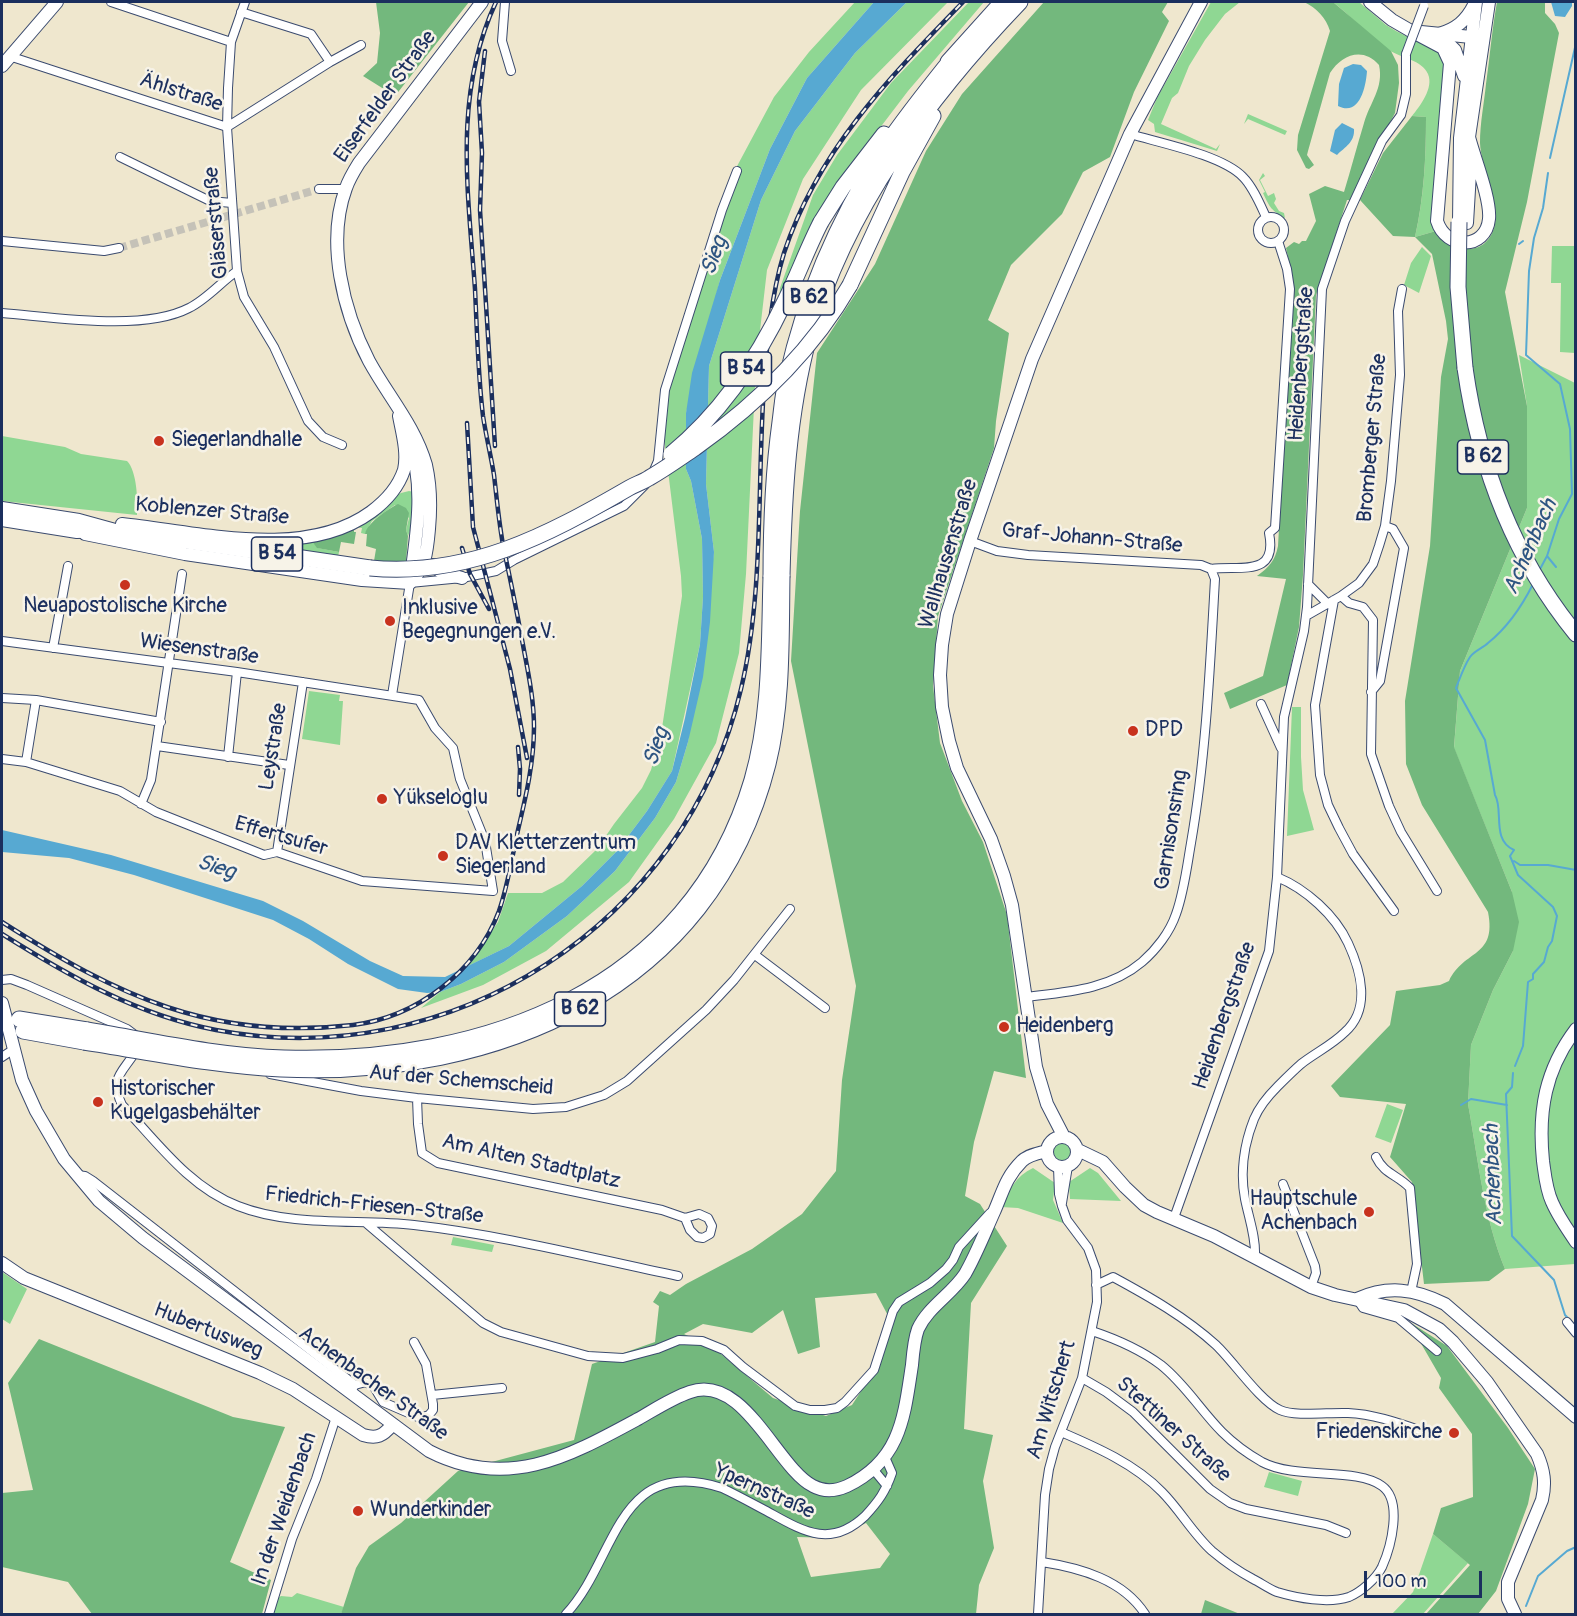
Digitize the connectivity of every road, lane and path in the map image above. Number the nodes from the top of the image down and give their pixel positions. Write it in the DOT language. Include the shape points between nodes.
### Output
graph roads {
  1 [pos="57,2"];
  2 [pos="111,2"];
  3 [pos="245,2"];
  4 [pos="482,2"];
  5 [pos="505,2"];
  6 [pos="1002,2"];
  7 [pos="1020,2"];
  8 [pos="1201,2"];
  9 [pos="1370,2"];
  10 [pos="1476,2"];
  11 [pos="1489,2"];
  12 [pos="1424,4"];
  13 [pos="241,12"];
  14 [pos="1411,31"];
  15 [pos="1439,34"];
  16 [pos="1477,38"];
  17 [pos="231,42"];
  18 [pos="361,45"];
  19 [pos="954,56"];
  20 [pos="5,61"];
  21 [pos="330,62"];
  22 [pos="511,71"];
  23 [pos="954,76"];
  24 [pos="1465,82"];
  25 [pos="227,127"];
  26 [pos="1130,134"];
  27 [pos="1469,137"];
  28 [pos="120,157"];
  29 [pos="737,171"];
  30 [pos="319,189"];
  31 [pos="345,189"];
  32 [pos="232,203"];
  33 [pos="1266,217"];
  34 [pos="1463,223"];
  35 [pos="2,241"];
  36 [pos="1278,242"];
  37 [pos="119,248"];
  38 [pos="237,271"];
  39 [pos="1402,289"];
  40 [pos="2,314"];
  41 [pos="389,393"];
  42 [pos="399,416"];
  43 [pos="342,445"];
  44 [pos="631,487"];
  45 [pos="394,489"];
  46 [pos="418,490"];
  47 [pos="2,508"];
  48 [pos="430,510"];
  49 [pos="2,520"];
  50 [pos="78,526"];
  51 [pos="1385,526"];
  52 [pos="119,531"];
  53 [pos="970,541"];
  54 [pos="425,558"];
  55 [pos="68,566"];
  56 [pos="1211,569"];
  57 [pos="182,574"];
  58 [pos="776,576"];
  59 [pos="462,578"];
  60 [pos="410,583"];
  61 [pos="1308,584"];
  62 [pos="1334,600"];
  63 [pos="1306,616"];
  64 [pos="1575,620"];
  65 [pos="1575,634"];
  66 [pos="2,641"];
  67 [pos="53,648"];
  68 [pos="169,664"];
  69 [pos="237,672"];
  70 [pos="303,682"];
  71 [pos="1371,693"];
  72 [pos="392,695"];
  73 [pos="2,698"];
  74 [pos="36,700"];
  75 [pos="1261,704"];
  76 [pos="161,722"];
  77 [pos="157,746"];
  78 [pos="1281,748"];
  79 [pos="228,757"];
  80 [pos="2,759"];
  81 [pos="26,762"];
  82 [pos="289,765"];
  83 [pos="141,804"];
  84 [pos="277,852"];
  85 [pos="1277,877"];
  86 [pos="493,891"];
  87 [pos="1437,891"];
  88 [pos="790,909"];
  89 [pos="1394,910"];
  90 [pos="755,955"];
  91 [pos="2,980"];
  92 [pos="1025,997"];
  93 [pos="2,1003"];
  94 [pos="825,1008"];
  95 [pos="21,1025"];
  96 [pos="1575,1029"];
  97 [pos="148,1045"];
  98 [pos="14,1049"];
  99 [pos="2,1057"];
  100 [pos="417,1098"];
  101 [pos="1061,1154"];
  102 [pos="1376,1157"];
  103 [pos="1283,1184"];
  104 [pos="997,1206"];
  105 [pos="685,1218"];
  106 [pos="1174,1218"];
  107 [pos="366,1223"];
  108 [pos="1575,1242"];
  109 [pos="1254,1257"];
  110 [pos="2,1263"];
  111 [pos="678,1276"];
  112 [pos="1096,1285"];
  113 [pos="1311,1287"];
  114 [pos="1411,1292"];
  115 [pos="1358,1299"];
  116 [pos="1567,1322"];
  117 [pos="1092,1331"];
  118 [pos="1575,1333"];
  119 [pos="414,1342"];
  120 [pos="1437,1351"];
  121 [pos="1082,1378"];
  122 [pos="502,1388"];
  123 [pos="352,1389"];
  124 [pos="432,1395"];
  125 [pos="336,1417"];
  126 [pos="1575,1417"];
  127 [pos="392,1425"];
  128 [pos="1419,1430"];
  129 [pos="1061,1432"];
  130 [pos="885,1457"];
  131 [pos="873,1469"];
  132 [pos="887,1486"];
  133 [pos="1346,1533"];
  134 [pos="1042,1562"];
  135 [pos="269,1614"];
  136 [pos="566,1614"];
  137 [pos="1038,1614"];
  138 [pos="1145,1614"];
  139 [pos="1515,1614"];
  1 -- 20 [label="main road"];
  2 -- 17 [label="street"];
  3 -- 13 [label="street, Gläserstraße"];
  4 -- 31 [label="main road, Eiserfelder Straße" via="371,146"];
  5 -- 22 [label="street" via="502,41"];
  6 -- 19 [label="highway, B 62"];
  7 -- 23 [label="highway, B 62"];
  8 -- 26 [label="main road, Wallhausenstraße"];
  9 -- 14 [label="main road"];
  10 -- 15 [label="main road" via="1463,22"];
  10 -- 16 [label="main road, B 62"];
  11 -- 16 [label="main road, B 62"];
  12 -- 61 [label="street, Heidenbergstraße, bridge" via="1406,54 1406,94 1401,115 1382,141 1348,215 1322,289"];
  13 -- 17 [label="street, Gläserstraße"];
  13 -- 21 [label="street" via="311,34"];
  14 -- 15 [label="main road"];
  14 -- 27 [label="main road" via="1443,48 1450,63 1437,221 1447,238 1460,243 1478,238 1489,221"];
  15 -- 16 [label="main road"];
  15 -- 24 [label="main road" via="1455,50"];
  16 -- 24 [label="main road, B 62"];
  16 -- 27 [label="main road, B 62"];
  17 -- 25 [label="street, Gläserstraße"];
  18 -- 21 [label="street, Ählstraße"];
  19 -- 44 [label="highway, B 54, bridge" via="878,140 843,187 821,222 775,321 739,379 689,438"];
  19 -- 58 [label="highway, B 62" via="899,127 858,190 803,314 786,378 776,452 771,522"];
  20 -- 25 [label="street, Ählstraße"];
  21 -- 25 [label="street, Ählstraße"];
  23 -- 44 [label="highway, B 54, bridge" via="850,285 828,321 749,406 716,433"];
  23 -- 58 [label="highway, B 62" via="910,134 870,197 821,302 799,378"];
  24 -- 34 [label="main road, B 62" via="1460,138"];
  25 -- 32 [label="street, Gläserstraße"];
  26 -- 33 [label="street" via="1230,167 1246,180"];
  26 -- 53 [label="main road, Wallhausenstraße" via="1032,359"];
  27 -- 34 [label="main road, B 62" via="1470,173"];
  28 -- 32 [label="street" via="210,201"];
  29 -- 59 [label="street" via="665,390 658,461 650,481 624,506 601,518 496,571"];
  30 -- 31 [label="street"];
  31 -- 41 [label="main road, Eiserfelder Straße" via="338,247 346,303 369,361"];
  32 -- 38 [label="street, Gläserstraße"];
  33 -- 36 [label="street" via="1283,222 1285,231"];
  33 -- 36 [label="street" via="1259,224 1260,236 1270,243"];
  34 -- 64 [label="highway, B 62" via="1469,327 1488,442 1523,538"];
  34 -- 65 [label="highway, B 62, bridge" via="1461,328 1468,394 1479,444 1515,541"];
  35 -- 37 [label="street" via="104,251"];
  36 -- 56 [label="street, Graf-Johann-Straße" via="1290,289 1275,528 1269,533 1272,549 1262,565"];
  38 -- 40 [label="street" via="192,307 170,317 91,321"];
  38 -- 43 [label="street, Gläserstraße" via="244,297 274,347 308,421 322,437"];
  39 -- 51 [label="street, Bromberger Straße" via="1398,311 1400,375"];
  41 -- 42 [label="main road, Eiserfelder Straße"];
  41 -- 48 [label="main road, Eiserfelder Straße" via="425,463 431,490"];
  42 -- 45 [label="main road, Koblenzer Straße" via="404,468"];
  42 -- 46 [label="main road, Eiserfelder Straße" via="411,444"];
  44 -- 52 [label="highway, B 54, bridge" via="520,545 476,560 420,570 370,568"];
  45 -- 46 [label="main road"];
  45 -- 50 [label="main road, Koblenzer Straße" via="381,504 348,525 293,539 259,540"];
  46 -- 48 [label="main road"];
  46 -- 60 [label="main road, Eiserfelder Straße"];
  47 -- 50 [label="main road, Koblenzer Straße / B 54"];
  48 -- 54 [label="main road, Eiserfelder Straße"];
  49 -- 50 [label="main road, Koblenzer Straße / B 54"];
  50 -- 52 [label="main road, Koblenzer Straße / B 54"];
  50 -- 60 [label="main road, Koblenzer Straße" via="185,554 362,580"];
  51 -- 62 [label="street, Bromberger Straße" via="1373,564 1359,583"];
  51 -- 71 [label="street" via="1393,530 1404,548 1380,681"];
  53 -- 56 [label="street, Graf-Johann-Straße" via="997,551 1028,555 1201,565"];
  53 -- 92 [label="main road, Wallhausenstraße" via="947,614 940,675 942,707 957,768 1004,876"];
  54 -- 59 [label="main road" via="441,572"];
  54 -- 60 [label="main road, Eiserfelder Straße" via="422,570"];
  55 -- 67 [label="street"];
  56 -- 92 [label="street, Garnisonsring" via="1215,579 1205,727 1195,818 1176,915 1158,945 1142,962 1116,979 1087,989"];
  57 -- 68 [label="street"];
  58 -- 95 [label="highway, B 62, bridge" via="765,714 754,770 735,824 702,884 674,920 606,980 546,1013 503,1029 383,1054 250,1056"];
  59 -- 60 [label="street"];
  60 -- 72 [label="street"];
  61 -- 62 [label="street"];
  61 -- 63 [label="street, Heidenbergstraße"];
  62 -- 63 [label="street, Bromberger Straße"];
  62 -- 71 [label="street" via="1363,607 1373,620"];
  62 -- 89 [label="street" via="1315,705 1320,775 1328,805 1353,854"];
  63 -- 78 [label="street, Heidenbergstraße"];
  66 -- 67 [label="street, Wiesenstraße"];
  67 -- 68 [label="street, Wiesenstraße"];
  68 -- 69 [label="street, Wiesenstraße"];
  68 -- 76 [label="street"];
  69 -- 70 [label="street, Wiesenstraße"];
  69 -- 79 [label="street"];
  70 -- 72 [label="street, Wiesenstraße"];
  70 -- 82 [label="street, Leystraße"];
  71 -- 87 [label="street" via="1371,754 1401,832"];
  72 -- 86 [label="street, Wiesenstraße" via="419,700 435,728 453,748 460,778 485,841"];
  73 -- 74 [label="street"];
  74 -- 76 [label="street"];
  74 -- 81 [label="street"];
  75 -- 78 [label="street, Heidenbergstraße"];
  76 -- 77 [label="street"];
  77 -- 79 [label="street"];
  77 -- 83 [label="street" via="151,780"];
  78 -- 85 [label="street, Heidenbergstraße"];
  79 -- 82 [label="street"];
  80 -- 81 [label="street, Effertsufer"];
  81 -- 83 [label="street, Effertsufer" via="120,791"];
  82 -- 84 [label="street, Leystraße"];
  83 -- 84 [label="street, Effertsufer" via="264,855"];
  84 -- 86 [label="street, Effertsufer" via="362,881"];
  85 -- 106 [label="street, Heidenbergstraße" via="1269,951"];
  85 -- 109 [label="street" via="1305,893 1344,934 1358,970 1361,1002 1348,1030 1300,1065 1255,1115 1242,1178 1255,1240"];
  88 -- 90 [label="street, Auf der Schemscheid"];
  90 -- 94 [label="street"];
  90 -- 100 [label="street, Auf der Schemscheid" via="706,1010 627,1081 604,1095 566,1107 533,1109"];
  91 -- 97 [label="street" via="12,979 61,998 127,1029"];
  92 -- 101 [label="main road, Wallhausenstraße" via="1036,1067"];
  93 -- 98 [label="main road, Achenbacher Straße"];
  96 -- 108 [label="main road" via="1550,1078 1540,1126 1547,1189"];
  97 -- 100 [label="street, Auf der Schemscheid" via="291,1079"];
  97 -- 107 [label="street, Friedrich-Friesen-Straße" via="134,1054 116,1081 116,1091 122,1104 190,1178 237,1206 268,1215"];
  98 -- 99 [label="street"];
  98 -- 123 [label="main road, Achenbacher Straße" via="36,1111 64,1159 99,1201 143,1238"];
  100 -- 105 [label="street, Am Alten Stadtplatz" via="422,1153 438,1163"];
  101 -- 104 [label="main road, Achenbacher Straße" via="1035,1154 1022,1161 1010,1176"];
  101 -- 106 [label="main road" via="1111,1172 1144,1205"];
  101 -- 112 [label="street, Am Witschert" via="1062,1206 1067,1220 1088,1248 1096,1270"];
  102 -- 114 [label="street" via="1382,1168 1403,1179 1410,1188 1417,1264"];
  103 -- 113 [label="street" via="1315,1266"];
  104 -- 107 [label="street" via="959,1247 946,1269 899,1302 874,1370 855,1393 837,1407 825,1410 795,1406 724,1350 702,1341 679,1340 623,1358 588,1356 501,1332 483,1323"];
  104 -- 130 [label="main road, Achenbacher Straße" via="965,1272 918,1329 905,1413"];
  106 -- 109 [label="main road"];
  107 -- 111 [label="street, Friedrich-Friesen-Straße" via="462,1231"];
  109 -- 113 [label="main road"];
  110 -- 125 [label="main road, Hubertusweg" via="24,1278 260,1373 294,1389"];
  112 -- 117 [label="street, Am Witschert"];
  112 -- 128 [label="street" via="1113,1277 1154,1299 1218,1347 1268,1401 1283,1411 1350,1413"];
  113 -- 115 [label="main road"];
  114 -- 115 [label="main road" via="1377,1291"];
  114 -- 126 [label="main road" via="1434,1298 1455,1311"];
  115 -- 120 [label="street" via="1363,1308 1398,1318"];
  115 -- 139 [label="main road" via="1404,1310 1439,1329 1487,1382 1537,1454 1543,1467 1544,1487 1508,1582 1508,1599"];
  116 -- 118 [label="street"];
  117 -- 121 [label="street, Am Witschert"];
  117 -- 129 [label="street" via="1161,1365 1223,1432 1248,1453 1274,1467 1357,1478 1388,1492 1394,1515 1382,1568 1372,1580 1338,1600 1276,1592 1210,1550 1161,1491 1130,1467"];
  119 -- 124 [label="street" via="426,1364"];
  121 -- 129 [label="street, Am Witschert"];
  121 -- 133 [label="street, Stettiner Straße" via="1133,1412 1210,1489 1230,1503"];
  122 -- 124 [label="street"];
  123 -- 124 [label="street" via="366,1383 383,1402 420,1418 433,1410"];
  123 -- 127 [label="main road, Achenbacher Straße"];
  125 -- 127 [label="main road, Hubertusweg" via="374,1438"];
  125 -- 135 [label="street, In der Weidenbach"];
  127 -- 131 [label="main road, Achenbacher Straße" via="447,1461 484,1469 515,1468 574,1453 682,1395 702,1389 718,1393 744,1410 811,1485 832,1491"];
  129 -- 134 [label="street, Am Witschert" via="1045,1495"];
  130 -- 131 [label="main road, Achenbacher Straße"];
  130 -- 132 [label="street" via="892,1473"];
  131 -- 132 [label="street"];
  132 -- 136 [label="street, Ypernstraße" via="857,1523 842,1532 824,1535 806,1532 722,1488 684,1482 661,1486 642,1496 624,1514 587,1584"];
  134 -- 137 [label="street, Am Witschert"];
  134 -- 138 [label="street" via="1097,1576 1125,1591"];
}
